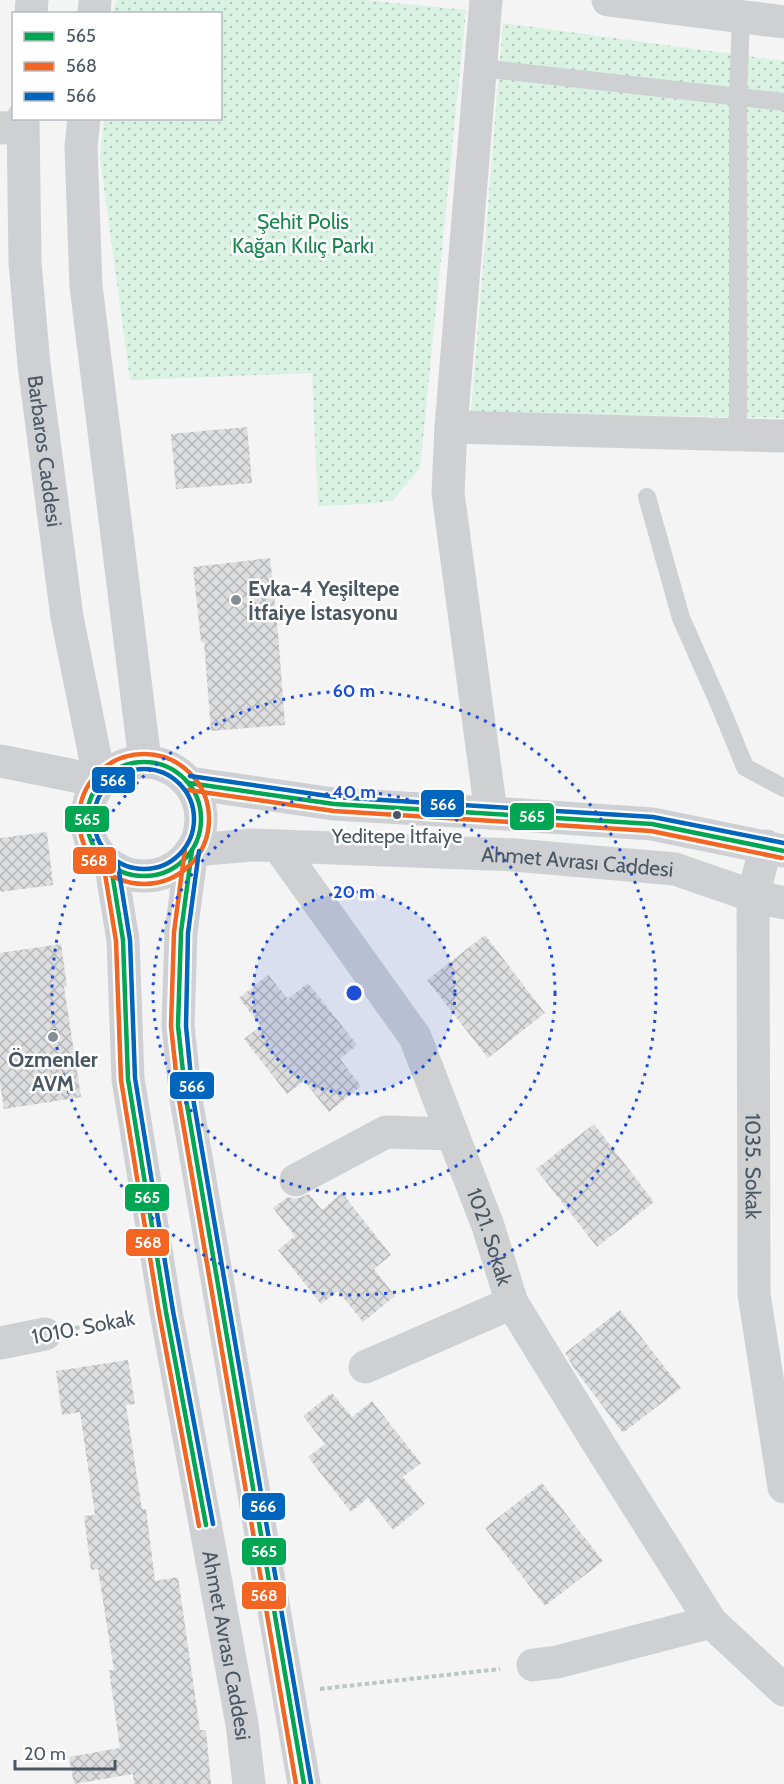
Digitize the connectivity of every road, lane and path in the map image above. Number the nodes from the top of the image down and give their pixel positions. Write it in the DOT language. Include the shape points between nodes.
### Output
graph roads {
  1 [pos="486,0"];
  2 [pos="608,0"];
  3 [pos="644,3"];
  4 [pos="766,15"];
  5 [pos="481,68"];
  6 [pos="738,96"];
  7 [pos="784,102"];
  8 [pos="84,120"];
  9 [pos="15,125"];
  10 [pos="451,427"];
  11 [pos="738,435"];
  12 [pos="784,436"];
  13 [pos="647,497"];
  14 [pos="0,761"];
  15 [pos="145,761"];
  16 [pos="100,781"];
  17 [pos="189,783"];
  18 [pos="784,788"];
  19 [pos="491,813"];
  20 [pos="279,847"];
  21 [pos="775,849"];
  22 [pos="192,850"];
  23 [pos="111,867"];
  24 [pos="753,896"];
  25 [pos="784,903"];
  26 [pos="452,1134"];
  27 [pos="296,1180"];
  28 [pos="512,1303"];
  29 [pos="166,1312"];
  30 [pos="45,1334"];
  31 [pos="0,1344"];
  32 [pos="365,1367"];
  33 [pos="784,1487"];
  34 [pos="711,1623"];
  35 [pos="533,1665"];
  36 [pos="784,1690"];
  37 [pos="288,1692"];
  38 [pos="249,1784"];
  39 [pos="304,1784"];
  1 -- 5 [label="street"];
  2 -- 3 [label="street"];
  3 -- 4 [label="street"];
  4 -- 6 [label="lane"];
  5 -- 6 [label="lane"];
  5 -- 10 [label="street"];
  6 -- 7 [label="lane"];
  6 -- 11 [label="lane"];
  8 -- 15 [label="main road" via="81,147 86,286"];
  9 -- 16 [label="main road, Barbaros Caddesi" via="34,365 67,617"];
  10 -- 11 [label="street"];
  10 -- 19 [label="street" via="448,493"];
  11 -- 12 [label="street"];
  13 -- 18 [label="lane" via="681,618 745,767"];
  14 -- 16 [label="street"];
  15 -- 16 [label="main road" via="113,770"];
  15 -- 17 [label="main road" via="177,771"];
  16 -- 23 [label="main road" via="90,797 89,836"];
  17 -- 19 [label="main road, Ahmet Avrası Caddesi" via="334,804"];
  17 -- 22 [label="main road" via="201,816 200,834"];
  19 -- 21 [label="main road, Ahmet Avrası Caddesi" via="652,824"];
  20 -- 22 [label="main road, Ahmet Avrası Caddesi"];
  20 -- 24 [label="main road, Ahmet Avrası Caddesi" via="514,855 675,869"];
  20 -- 26 [label="street, 1021. Sokak" via="415,1037"];
  21 -- 24 [label="street, 1035. Sokak"];
  22 -- 23 [label="main road" via="180,864 155,875 128,874"];
  22 -- 37 [label="main road" via="181,932 178,1026 185,1088"];
  23 -- 29 [label="main road, Ahmet Avrası Caddesi" via="123,940 128,1079"];
  24 -- 25 [label="main road, Ahmet Avrası Caddesi"];
  24 -- 33 [label="street, 1035. Sokak" via="754,1294"];
  26 -- 27 [label="street" via="386,1132"];
  26 -- 28 [label="street, 1021. Sokak" via="488,1226"];
  28 -- 32 [label="street"];
  28 -- 34 [label="street, 1021. Sokak"];
  29 -- 30 [label="path, 1010. Sokak"];
  29 -- 38 [label="main road, Ahmet Avrası Caddesi" via="242,1724"];
  30 -- 31 [label="street, 1010. Sokak"];
  34 -- 35 [label="street"];
  34 -- 36 [label="street, 1021. Sokak"];
  35 -- 37 [label="path"];
  37 -- 39 [label="main road"];
}
